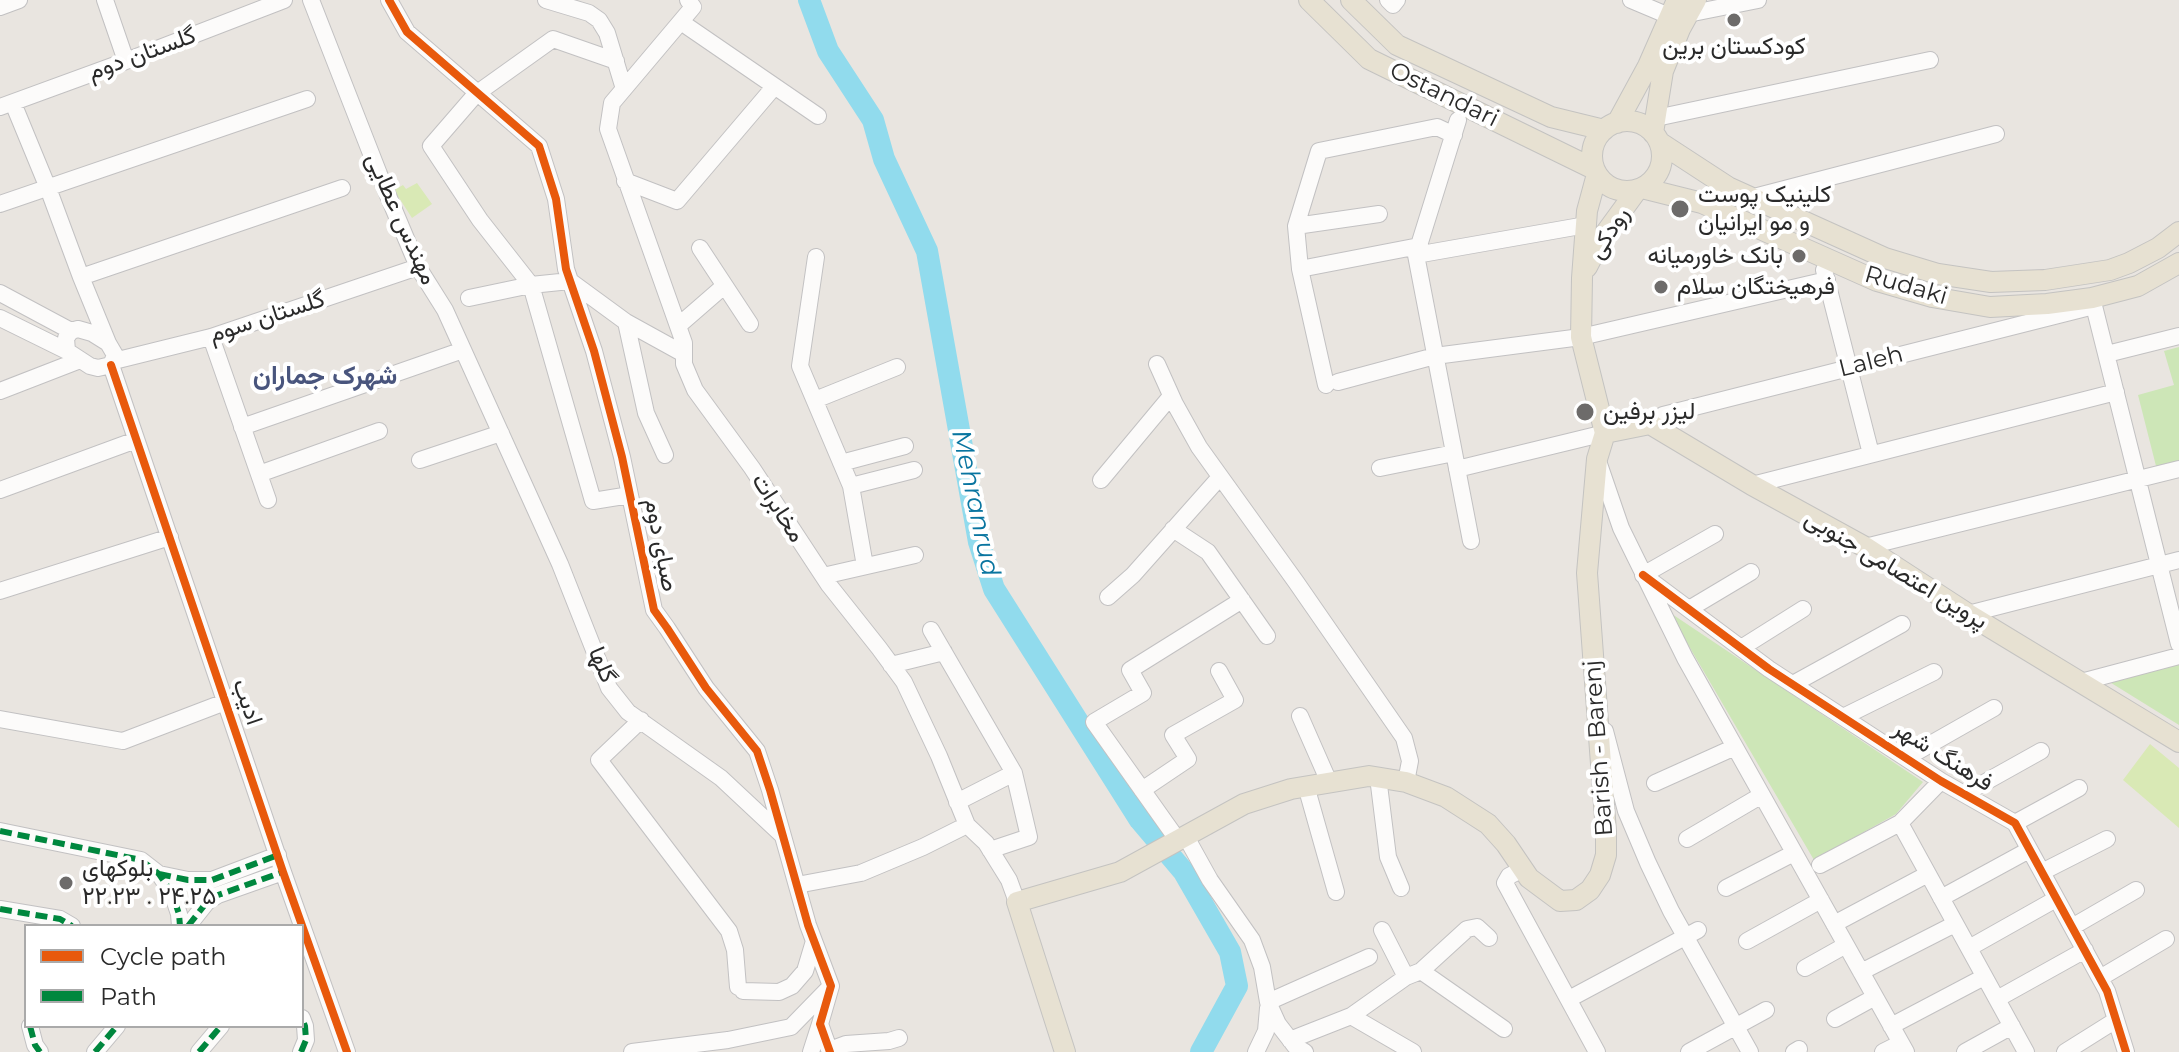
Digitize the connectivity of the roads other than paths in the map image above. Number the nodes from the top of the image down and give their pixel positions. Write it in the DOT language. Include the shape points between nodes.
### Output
graph roads {
  1 [pos="19,0"];
  2 [pos="105,0"];
  3 [pos="284,0"];
  4 [pos="311,0"];
  5 [pos="389,0"];
  6 [pos="546,0"];
  7 [pos="688,0"];
  8 [pos="1309,0"];
  9 [pos="1351,0"];
  10 [pos="1631,0"];
  11 [pos="1758,0"];
  12 [pos="0,7"];
  13 [pos="1682,8"];
  14 [pos="681,22"];
  15 [pos="1930,60"];
  16 [pos="126,61"];
  17 [pos="616,61"];
  18 [pos="774,87"];
  19 [pos="624,89"];
  20 [pos="476,94"];
  21 [pos="307,99"];
  22 [pos="6,105"];
  23 [pos="818,116"];
  24 [pos="1610,127"];
  25 [pos="1656,131"];
  26 [pos="1996,134"];
  27 [pos="1596,172"];
  28 [pos="625,181"];
  29 [pos="48,188"];
  30 [pos="342,188"];
  31 [pos="1639,189"];
  32 [pos="1750,198"];
  33 [pos="0,204"];
  34 [pos="1379,214"];
  35 [pos="1586,225"];
  36 [pos="1296,226"];
  37 [pos="2179,232"];
  38 [pos="700,248"];
  39 [pos="1417,250"];
  40 [pos="816,257"];
  41 [pos="1821,257"];
  42 [pos="2179,263"];
  43 [pos="1907,264"];
  44 [pos="418,267"];
  45 [pos="1300,269"];
  46 [pos="2110,270"];
  47 [pos="81,277"];
  48 [pos="1582,278"];
  49 [pos="1827,280"];
  50 [pos="570,281"];
  51 [pos="531,285"];
  52 [pos="724,286"];
  53 [pos="1898,287"];
  54 [pos="2116,292"];
  55 [pos="0,293"];
  56 [pos="469,298"];
  57 [pos="2093,302"];
  58 [pos="0,318"];
  59 [pos="626,322"];
  60 [pos="750,324"];
  61 [pos="678,326"];
  62 [pos="71,331"];
  63 [pos="2179,336"];
  64 [pos="211,337"];
  65 [pos="1581,337"];
  66 [pos="108,343"];
  67 [pos="463,350"];
  68 [pos="684,354"];
  69 [pos="2107,354"];
  70 [pos="74,356"];
  71 [pos="1435,356"];
  72 [pos="112,363"];
  73 [pos="1157,364"];
  74 [pos="897,367"];
  75 [pos="1849,367"];
  76 [pos="0,391"];
  77 [pos="2116,392"];
  78 [pos="1171,396"];
  79 [pos="815,400"];
  80 [pos="1650,424"];
  81 [pos="242,427"];
  82 [pos="379,431"];
  83 [pos="501,433"];
  84 [pos="1605,433"];
  85 [pos="136,440"];
  86 [pos="905,446"];
  87 [pos="1871,454"];
  88 [pos="665,455"];
  89 [pos="1597,459"];
  90 [pos="420,460"];
  91 [pos="1456,461"];
  92 [pos="841,463"];
  93 [pos="1380,468"];
  94 [pos="2179,469"];
  95 [pos="914,470"];
  96 [pos="259,474"];
  97 [pos="1220,477"];
  98 [pos="1101,480"];
  99 [pos="2138,480"];
  100 [pos="1752,485"];
  101 [pos="851,486"];
  102 [pos="0,490"];
  103 [pos="630,495"];
  104 [pos="268,500"];
  105 [pos="1173,529"];
  106 [pos="1715,534"];
  107 [pos="170,537"];
  108 [pos="1471,541"];
  109 [pos="1865,547"];
  110 [pos="915,555"];
  111 [pos="2179,560"];
  112 [pos="2159,565"];
  113 [pos="865,566"];
  114 [pos="1751,572"];
  115 [pos="1643,575"];
  116 [pos="823,576"];
  117 [pos="0,591"];
  118 [pos="1108,597"];
  119 [pos="1242,600"];
  120 [pos="1689,609"];
  121 [pos="1803,609"];
  122 [pos="1968,614"];
  123 [pos="1902,624"];
  124 [pos="931,630"];
  125 [pos="1267,636"];
  126 [pos="2179,644"];
  127 [pos="1741,648"];
  128 [pos="944,652"];
  129 [pos="2179,656"];
  130 [pos="891,665"];
  131 [pos="1219,671"];
  132 [pos="1934,672"];
  133 [pos="2081,682"];
  134 [pos="1793,684"];
  135 [pos="225,702"];
  136 [pos="1598,704"];
  137 [pos="1994,708"];
  138 [pos="1300,716"];
  139 [pos="1843,717"];
  140 [pos="0,719"];
  141 [pos="641,720"];
  142 [pos="2179,742"];
  143 [pos="1735,747"];
  144 [pos="2041,751"];
  145 [pos="1906,758"];
  146 [pos="1014,773"];
  147 [pos="1378,777"];
  148 [pos="1941,781"];
  149 [pos="1329,782"];
  150 [pos="1406,782"];
  151 [pos="1655,783"];
  152 [pos="1306,786"];
  153 [pos="2079,788"];
  154 [pos="1142,790"];
  155 [pos="1964,794"];
  156 [pos="1762,795"];
  157 [pos="957,802"];
  158 [pos="1900,823"];
  159 [pos="2015,823"];
  160 [pos="967,825"];
  161 [pos="0,831"];
  162 [pos="783,836"];
  163 [pos="1181,837"];
  164 [pos="1687,839"];
  165 [pos="2107,839"];
  166 [pos="990,850"];
  167 [pos="2029,850"];
  168 [pos="1794,853"];
  169 [pos="278,855"];
  170 [pos="1820,865"];
  171 [pos="1523,869"];
  172 [pos="283,872"];
  173 [pos="2042,872"];
  174 [pos="159,874"];
  175 [pos="1928,874"];
  176 [pos="797,885"];
  177 [pos="1401,888"];
  178 [pos="1726,888"];
  179 [pos="2136,890"];
  180 [pos="1336,892"];
  181 [pos="1941,898"];
  182 [pos="2056,899"];
  183 [pos="1821,900"];
  184 [pos="1017,902"];
  185 [pos="0,909"];
  186 [pos="69,924"];
  187 [pos="180,924"];
  188 [pos="190,924"];
  189 [pos="301,924"];
  190 [pos="1834,924"];
  191 [pos="1955,924"];
  192 [pos="2072,927"];
  193 [pos="1382,930"];
  194 [pos="304,931"];
  195 [pos="1691,933"];
  196 [pos="1489,938"];
  197 [pos="2166,939"];
  198 [pos="814,941"];
  199 [pos="1747,941"];
  200 [pos="1846,945"];
  201 [pos="1969,948"];
  202 [pos="2085,950"];
  203 [pos="1369,957"];
  204 [pos="1805,968"];
  205 [pos="1861,972"];
  206 [pos="1414,974"];
  207 [pos="1984,977"];
  208 [pos="2100,978"];
  209 [pos="831,986"];
  210 [pos="1875,997"];
  211 [pos="1569,999"];
  212 [pos="1997,999"];
  213 [pos="1268,1002"];
  214 [pos="1766,1010"];
  215 [pos="1351,1016"];
  216 [pos="1835,1019"];
  217 [pos="2116,1020"];
  218 [pos="304,1023"];
  219 [pos="820,1024"];
  220 [pos="1736,1026"];
  221 [pos="1891,1026"];
  222 [pos="2012,1026"];
  223 [pos="31,1028"];
  224 [pos="115,1028"];
  225 [pos="219,1028"];
  226 [pos="1504,1029"];
  227 [pos="899,1038"];
  228 [pos="1290,1040"];
  229 [pos="304,1046"];
  230 [pos="1903,1048"];
  231 [pos="830,1051"];
  232 [pos="40,1052"];
  233 [pos="95,1052"];
  234 [pos="199,1052"];
  235 [pos="347,1052"];
  236 [pos="632,1052"];
  237 [pos="811,1052"];
  238 [pos="1065,1052"];
  239 [pos="1256,1052"];
  240 [pos="1305,1052"];
  241 [pos="1413,1052"];
  242 [pos="1597,1052"];
  243 [pos="1689,1052"];
  244 [pos="1750,1052"];
  245 [pos="1883,1052"];
  246 [pos="1965,1052"];
  247 [pos="2026,1052"];
  248 [pos="2065,1052"];
  249 [pos="2126,1052"];
  1 -- 12 [label="street"];
  2 -- 16 [label="street"];
  3 -- 16 [label="street, گلستان دوم"];
  4 -- 44 [label="street, مهندس عطایی"];
  5 -- 20 [label="street, صبای دوم" via="407,32"];
  6 -- 17 [label="street" via="599,20"];
  7 -- 14 [label="street" via="693,7"];
  8 -- 27 [label="main road, Ostandari" via="1369,59"];
  9 -- 24 [label="main road, Ostandari" via="1397,45 1551,117"];
  10 -- 13 [label="street"];
  11 -- 13 [label="street"];
  13 -- 24 [label="main road"];
  13 -- 25 [label="main road" via="1663,71"];
  14 -- 18 [label="street"];
  14 -- 19 [label="street, مخابرات"];
  15 -- 25 [label="street"];
  16 -- 22 [label="street, گلستان دوم"];
  17 -- 19 [label="street"];
  17 -- 20 [label="street" via="553,39"];
  18 -- 23 [label="street"];
  18 -- 28 [label="street" via="677,201"];
  19 -- 28 [label="street, مخابرات" via="612,103 608,129"];
  20 -- 50 [label="street, صبای دوم" via="539,146 556,199"];
  20 -- 51 [label="street" via="431,146"];
  21 -- 29 [label="street"];
  22 -- 29 [label="street, ادیب"];
  24 -- 25 [label="main road" via="1633,122"];
  24 -- 27 [label="main road" via="1598,136 1592,152"];
  25 -- 31 [label="main road" via="1660,168"];
  25 -- 32 [label="main road, Rudaki"];
  26 -- 32 [label="street"];
  27 -- 31 [label="main road" via="1614,189"];
  27 -- 35 [label="main road"];
  28 -- 61 [label="street, مخابرات"];
  29 -- 33 [label="street"];
  29 -- 47 [label="street, ادیب"];
  30 -- 47 [label="street"];
  31 -- 41 [label="main road, Rudaki" via="1702,203"];
  31 -- 48 [label="main road, رودکی" via="1602,238"];
  32 -- 43 [label="main road, Rudaki"];
  34 -- 36 [label="street"];
  35 -- 39 [label="street"];
  35 -- 48 [label="main road"];
  36 -- 39 [label="street" via="1319,151 1456,127"];
  36 -- 45 [label="street"];
  37 -- 46 [label="main road, Rudaki"];
  38 -- 52 [label="street"];
  39 -- 45 [label="street"];
  39 -- 71 [label="street"];
  40 -- 79 [label="street" via="800,366"];
  41 -- 49 [label="street"];
  41 -- 53 [label="main road, Rudaki"];
  42 -- 54 [label="main road, Rudaki"];
  43 -- 46 [label="main road, Rudaki" via="1991,282"];
  43 -- 53 [label="main road"];
  44 -- 64 [label="street, گلستان سوم"];
  44 -- 67 [label="street, مهندس عطایی"];
  45 -- 71 [label="street" via="1332,383"];
  46 -- 54 [label="main road"];
  47 -- 66 [label="street, ادیب"];
  48 -- 65 [label="main road"];
  49 -- 65 [label="street"];
  49 -- 75 [label="street"];
  50 -- 51 [label="street"];
  50 -- 59 [label="street"];
  50 -- 103 [label="street, صبای دوم" via="594,351"];
  51 -- 56 [label="street"];
  51 -- 103 [label="street" via="593,501"];
  52 -- 60 [label="street"];
  52 -- 61 [label="street"];
  53 -- 57 [label="main road, Rudaki" via="1990,307"];
  54 -- 57 [label="main road, Rudaki"];
  55 -- 62 [label="street"];
  57 -- 69 [label="street"];
  57 -- 75 [label="street, Laleh"];
  58 -- 70 [label="street"];
  59 -- 68 [label="street"];
  59 -- 88 [label="street" via="646,413"];
  61 -- 68 [label="street, مخابرات"];
  62 -- 66 [label="street" via="83,329"];
  62 -- 70 [label="street" via="66,338"];
  63 -- 69 [label="street"];
  64 -- 72 [label="street, گلستان سوم"];
  64 -- 81 [label="street"];
  65 -- 71 [label="street"];
  65 -- 84 [label="main road"];
  66 -- 72 [label="street, ادیب" via="115,355"];
  67 -- 81 [label="street"];
  67 -- 83 [label="street, مهندس عطایی"];
  68 -- 116 [label="street, مخابرات" via="695,390"];
  69 -- 77 [label="street"];
  70 -- 72 [label="street" via="98,368"];
  70 -- 76 [label="street"];
  71 -- 91 [label="street"];
  72 -- 85 [label="street, ادیب"];
  73 -- 78 [label="street"];
  74 -- 79 [label="street"];
  75 -- 80 [label="street, Laleh" via="1663,415"];
  75 -- 87 [label="street"];
  77 -- 87 [label="street"];
  77 -- 99 [label="street"];
  78 -- 97 [label="street"];
  78 -- 98 [label="street"];
  79 -- 92 [label="street"];
  80 -- 84 [label="main road"];
  80 -- 100 [label="main road, پروین اعتصامی جنوبی"];
  81 -- 96 [label="street"];
  82 -- 96 [label="street"];
  83 -- 90 [label="street"];
  83 -- 141 [label="street, گلها" via="609,688"];
  84 -- 89 [label="main road, Barish - Barenj"];
  84 -- 91 [label="street"];
  85 -- 102 [label="street"];
  85 -- 107 [label="street, ادیب"];
  86 -- 92 [label="street"];
  87 -- 100 [label="street"];
  89 -- 115 [label="street"];
  89 -- 136 [label="main road, Barish - Barenj" via="1587,573"];
  91 -- 93 [label="street"];
  91 -- 108 [label="street"];
  92 -- 101 [label="street"];
  94 -- 99 [label="street"];
  95 -- 101 [label="street"];
  96 -- 104 [label="street"];
  97 -- 105 [label="street"];
  97 -- 150 [label="street" via="1404,738 1410,761"];
  99 -- 109 [label="street"];
  99 -- 112 [label="street"];
  100 -- 109 [label="main road, پروین اعتصامی جنوبی"];
  101 -- 113 [label="street"];
  103 -- 162 [label="street, صبای دوم" via="654,610 706,688 757,751"];
  105 -- 118 [label="street"];
  105 -- 119 [label="street" via="1208,552"];
  106 -- 115 [label="street"];
  107 -- 117 [label="street"];
  107 -- 135 [label="street, ادیب"];
  109 -- 122 [label="main road, پروین اعتصامی جنوبی"];
  110 -- 113 [label="street"];
  111 -- 112 [label="street"];
  112 -- 122 [label="street"];
  112 -- 126 [label="street"];
  113 -- 116 [label="street"];
  114 -- 120 [label="street"];
  115 -- 120 [label="street, فرهنگ شهر"];
  115 -- 143 [label="street"];
  116 -- 130 [label="street, مخابرات"];
  119 -- 125 [label="street"];
  119 -- 154 [label="street" via="1130,670 1143,693 1094,722"];
  120 -- 127 [label="street, فرهنگ شهر"];
  121 -- 127 [label="street"];
  122 -- 133 [label="main road, پروین اعتصامی جنوبی"];
  123 -- 134 [label="street"];
  124 -- 128 [label="street"];
  127 -- 134 [label="street, فرهنگ شهر"];
  128 -- 130 [label="street"];
  128 -- 146 [label="street"];
  129 -- 133 [label="street"];
  130 -- 157 [label="street, مخابرات" via="904,682"];
  131 -- 154 [label="street" via="1235,700 1173,735 1188,759"];
  132 -- 139 [label="street"];
  133 -- 142 [label="main road, پروین اعتصامی جنوبی"];
  134 -- 139 [label="street, فرهنگ شهر"];
  135 -- 140 [label="street" via="123,741"];
  135 -- 169 [label="street, ادیب"];
  136 -- 171 [label="main road, Barish - Barenj" via="1606,832 1600,875 1576,900 1560,901"];
  136 -- 195 [label="street" via="1626,811 1648,863"];
  137 -- 145 [label="street"];
  138 -- 149 [label="street"];
  139 -- 145 [label="street, فرهنگ شهر"];
  141 -- 162 [label="street, گلها" via="721,778"];
  141 -- 198 [label="street" via="599,760 729,931 740,989 779,992 792,986 805,971"];
  143 -- 151 [label="street"];
  143 -- 156 [label="street"];
  144 -- 155 [label="street"];
  145 -- 148 [label="street, فرهنگ شهر"];
  146 -- 157 [label="street"];
  146 -- 166 [label="street" via="1029,837"];
  147 -- 149 [label="main road, Barish - Barenj"];
  147 -- 150 [label="main road, Barish - Barenj"];
  147 -- 177 [label="street" via="1388,857"];
  148 -- 155 [label="street, فرهنگ شهر"];
  148 -- 158 [label="street"];
  149 -- 152 [label="main road, Barish - Barenj"];
  150 -- 171 [label="main road, Barish - Barenj" via="1446,797 1488,824"];
  152 -- 163 [label="main road, Barish - Barenj" via="1244,804"];
  152 -- 180 [label="street"];
  153 -- 159 [label="street"];
  154 -- 163 [label="street"];
  155 -- 159 [label="street, فرهنگ شهر"];
  156 -- 164 [label="street"];
  156 -- 168 [label="street"];
  157 -- 160 [label="street, مخابرات"];
  158 -- 170 [label="street"];
  158 -- 175 [label="street"];
  159 -- 167 [label="street"];
  160 -- 166 [label="street, مخابرات"];
  160 -- 176 [label="street" via="861,873"];
  161 -- 174 [label="street" via="141,860"];
  162 -- 176 [label="street, صبای دوم"];
  163 -- 184 [label="main road, Barish - Barenj" via="1120,872"];
  163 -- 213 [label="street" via="1252,940"];
  165 -- 173 [label="street"];
  166 -- 184 [label="street, مخابرات"];
  167 -- 173 [label="street"];
  167 -- 181 [label="street"];
  168 -- 178 [label="street"];
  168 -- 183 [label="street"];
  169 -- 172 [label="street, ادیب"];
  169 -- 174 [label="street" via="212,880"];
  171 -- 211 [label="street" via="1505,883"];
  172 -- 188 [label="street" via="218,895"];
  172 -- 189 [label="street, ادیب"];
  173 -- 182 [label="street"];
  174 -- 187 [label="street" via="172,893"];
  175 -- 181 [label="street"];
  175 -- 190 [label="street"];
  176 -- 198 [label="street, صبای دوم"];
  179 -- 192 [label="street"];
  181 -- 191 [label="street"];
  182 -- 192 [label="street"];
  182 -- 201 [label="street"];
  183 -- 190 [label="street"];
  183 -- 199 [label="street"];
  184 -- 238 [label="main road"];
  185 -- 186 [label="street"];
  190 -- 200 [label="street"];
  191 -- 201 [label="street"];
  191 -- 205 [label="street"];
  192 -- 202 [label="street"];
  193 -- 206 [label="street"];
  194 -- 235 [label="street, ادیب"];
  195 -- 211 [label="street"];
  195 -- 220 [label="street"];
  196 -- 206 [label="street" via="1477,927 1467,929"];
  197 -- 208 [label="street"];
  198 -- 209 [label="street, صبای دوم"];
  200 -- 204 [label="street"];
  200 -- 205 [label="street"];
  201 -- 207 [label="street"];
  202 -- 208 [label="street"];
  202 -- 212 [label="street"];
  203 -- 213 [label="street"];
  205 -- 210 [label="street"];
  206 -- 215 [label="street"];
  206 -- 226 [label="street"];
  207 -- 212 [label="street"];
  207 -- 221 [label="street"];
  208 -- 217 [label="street"];
  209 -- 219 [label="street"];
  209 -- 236 [label="street" via="791,1027"];
  210 -- 216 [label="street"];
  210 -- 221 [label="street"];
  211 -- 242 [label="street"];
  212 -- 222 [label="street"];
  213 -- 228 [label="street"];
  213 -- 239 [label="street" via="1266,1031"];
  214 -- 220 [label="street"];
  215 -- 228 [label="street"];
  215 -- 241 [label="street"];
  217 -- 248 [label="street"];
  217 -- 249 [label="street"];
  218 -- 229 [label="street"];
  219 -- 231 [label="street"];
  219 -- 237 [label="street"];
  220 -- 243 [label="street"];
  220 -- 244 [label="street"];
  221 -- 230 [label="street"];
  222 -- 246 [label="street"];
  222 -- 247 [label="street"];
  223 -- 232 [label="street"];
  224 -- 233 [label="street"];
  225 -- 234 [label="street"];
  227 -- 231 [label="street"];
  228 -- 240 [label="street"];
  230 -- 245 [label="street"];
}
